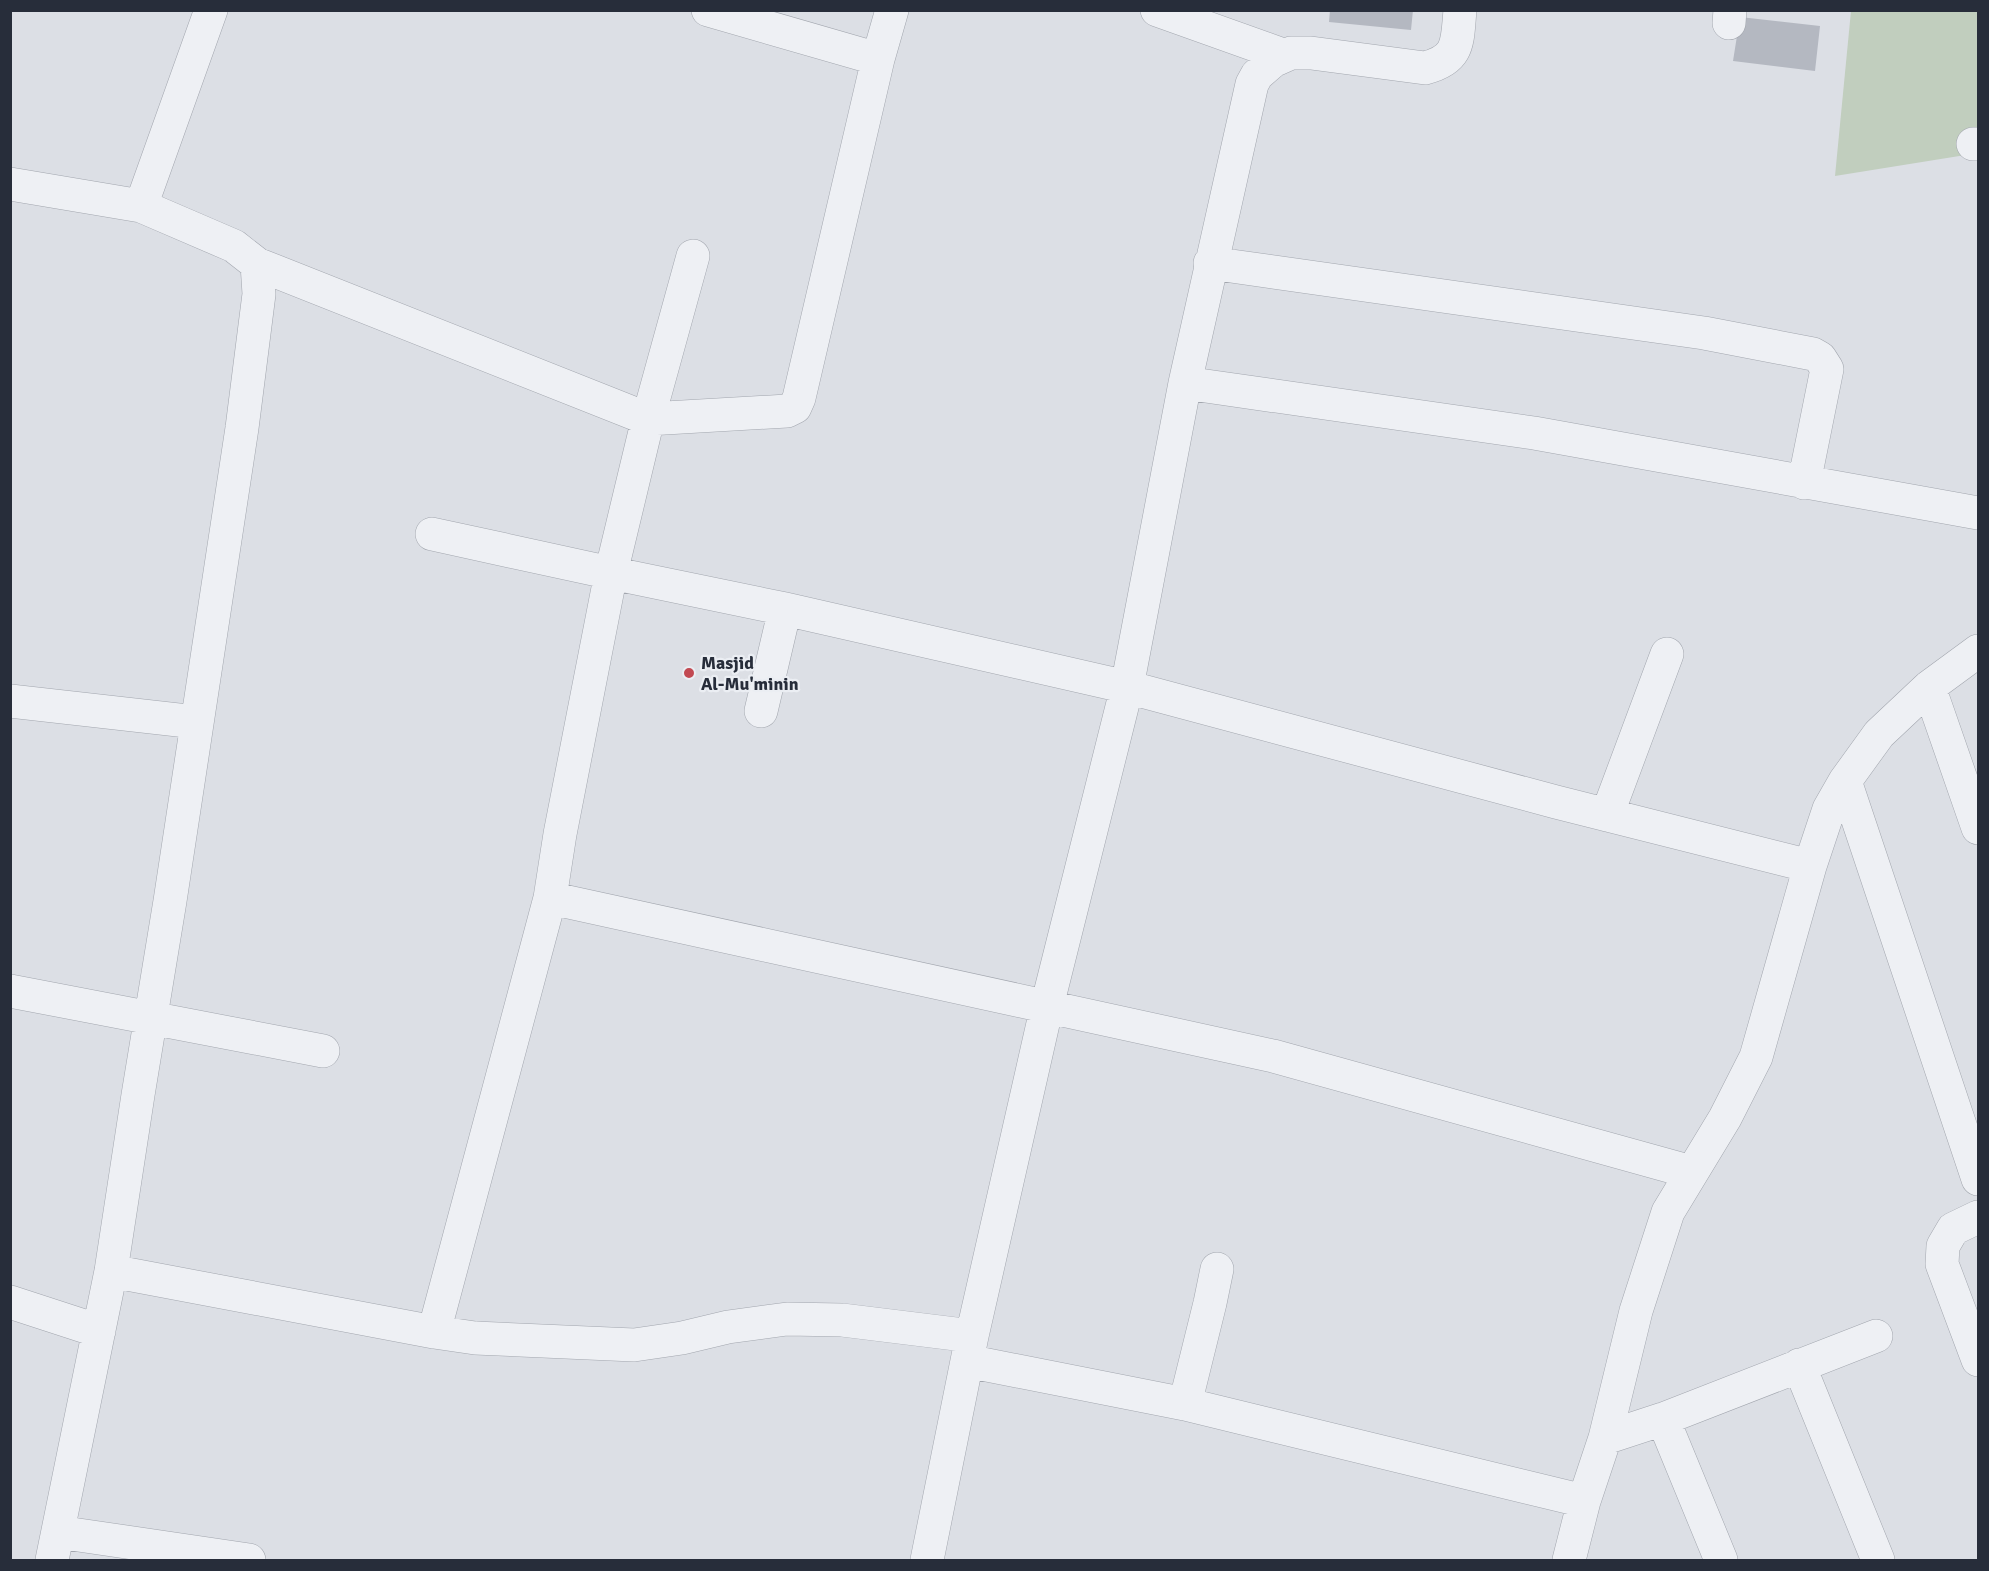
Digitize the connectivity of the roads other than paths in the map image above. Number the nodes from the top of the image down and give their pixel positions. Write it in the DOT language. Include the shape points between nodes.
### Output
graph roads {
  1 [pos="211,10"];
  2 [pos="708,10"];
  3 [pos="892,10"];
  4 [pos="1157,10"];
  5 [pos="1460,10"];
  6 [pos="1283,55"];
  7 [pos="878,59"];
  8 [pos="10,184"];
  9 [pos="141,206"];
  10 [pos="693,256"];
  11 [pos="1210,263"];
  12 [pos="257,264"];
  13 [pos="1185,383"];
  14 [pos="648,419"];
  15 [pos="1804,483"];
  16 [pos="1978,513"];
  17 [pos="432,534"];
  18 [pos="611,573"];
  19 [pos="785,609"];
  20 [pos="1978,651"];
  21 [pos="1667,654"];
  22 [pos="1127,687"];
  23 [pos="1929,687"];
  24 [pos="10,701"];
  25 [pos="761,711"];
  26 [pos="196,722"];
  27 [pos="1845,781"];
  28 [pos="1607,815"];
  29 [pos="1978,828"];
  30 [pos="1810,866"];
  31 [pos="550,898"];
  32 [pos="10,991"];
  33 [pos="1047,1006"];
  34 [pos="150,1018"];
  35 [pos="323,1051"];
  36 [pos="1691,1172"];
  37 [pos="1978,1179"];
  38 [pos="1978,1217"];
  39 [pos="1217,1269"];
  40 [pos="111,1271"];
  41 [pos="10,1302"];
  42 [pos="99,1331"];
  43 [pos="434,1332"];
  44 [pos="1876,1336"];
  45 [pos="969,1349"];
  46 [pos="1978,1360"];
  47 [pos="1799,1365"];
  48 [pos="1185,1404"];
  49 [pos="1663,1419"];
  50 [pos="1605,1438"];
  51 [pos="1584,1501"];
  52 [pos="55,1546"];
  53 [pos="249,1560"];
  54 [pos="927,1560"];
  55 [pos="1569,1560"];
  56 [pos="1721,1560"];
  57 [pos="1878,1560"];
  1 -- 9 [label="street"];
  2 -- 7 [label="street"];
  3 -- 7 [label="street"];
  4 -- 6 [label="street"];
  5 -- 6 [label="street" via="1457,46 1440,64 1425,68 1311,53"];
  6 -- 11 [label="street" via="1264,67 1252,84"];
  7 -- 14 [label="street" via="795,407 779,413"];
  8 -- 9 [label="street"];
  9 -- 12 [label="street" via="234,246"];
  10 -- 14 [label="street"];
  11 -- 13 [label="street"];
  11 -- 15 [label="street" via="1692,332 1813,354 1827,369"];
  12 -- 14 [label="street"];
  12 -- 26 [label="street" via="259,294 248,383"];
  13 -- 15 [label="street" via="1534,434"];
  13 -- 22 [label="street"];
  14 -- 18 [label="street"];
  15 -- 16 [label="street"];
  17 -- 18 [label="street"];
  18 -- 19 [label="street"];
  18 -- 31 [label="street"];
  19 -- 22 [label="street"];
  19 -- 25 [label="street"];
  20 -- 23 [label="street"];
  21 -- 28 [label="street"];
  22 -- 28 [label="street"];
  22 -- 33 [label="street"];
  23 -- 27 [label="street" via="1879,734"];
  23 -- 29 [label="street"];
  24 -- 26 [label="street"];
  26 -- 34 [label="street"];
  27 -- 30 [label="street" via="1829,809"];
  27 -- 37 [label="street"];
  28 -- 30 [label="street"];
  30 -- 36 [label="street" via="1756,1057 1725,1118"];
  31 -- 33 [label="street"];
  31 -- 43 [label="street"];
  32 -- 34 [label="street"];
  33 -- 36 [label="street" via="1273,1056"];
  33 -- 45 [label="street"];
  34 -- 35 [label="street"];
  34 -- 40 [label="street"];
  36 -- 50 [label="street" via="1668,1212 1636,1311"];
  38 -- 46 [label="street" via="1953,1229 1943,1245 1942,1264"];
  39 -- 48 [label="street"];
  40 -- 42 [label="street"];
  40 -- 43 [label="street"];
  41 -- 42 [label="street"];
  42 -- 52 [label="street"];
  43 -- 45 [label="street" via="476,1338 634,1345 728,1327 798,1319 842,1320"];
  44 -- 47 [label="street"];
  45 -- 48 [label="street"];
  45 -- 54 [label="street"];
  47 -- 49 [label="street"];
  47 -- 57 [label="street"];
  48 -- 51 [label="street"];
  49 -- 50 [label="street"];
  49 -- 56 [label="street"];
  50 -- 51 [label="street"];
  51 -- 55 [label="street"];
  52 -- 53 [label="street"];
}
